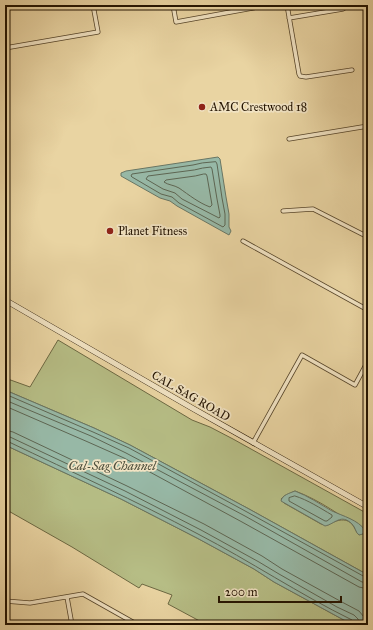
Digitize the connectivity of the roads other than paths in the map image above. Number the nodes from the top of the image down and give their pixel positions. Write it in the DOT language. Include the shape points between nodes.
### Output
graph roads {
  1 [pos="94,5"];
  2 [pos="173,5"];
  3 [pos="268,5"];
  4 [pos="287,5"];
  5 [pos="346,6"];
  6 [pos="289,18"];
  7 [pos="5,48"];
  8 [pos="352,70"];
  9 [pos="368,126"];
  10 [pos="289,139"];
  11 [pos="283,211"];
  12 [pos="368,237"];
  13 [pos="243,241"];
  14 [pos="5,300"];
  15 [pos="368,310"];
  16 [pos="368,362"];
  17 [pos="253,443"];
  18 [pos="368,507"];
  19 [pos="67,597"];
  20 [pos="5,601"];
  21 [pos="72,625"];
  22 [pos="138,625"];
  1 -- 7 [label="street" via="98,32"];
  2 -- 3 [label="street" via="176,22"];
  4 -- 6 [label="street"];
  5 -- 6 [label="street" via="343,9"];
  6 -- 8 [label="street" via="300,76 306,78"];
  9 -- 10 [label="street"];
  11 -- 12 [label="street" via="313,209"];
  13 -- 15 [label="street"];
  14 -- 17 [label="main road, CAL SAG ROAD"];
  16 -- 17 [label="street" via="355,385 302,355"];
  17 -- 18 [label="main road, CAL SAG ROAD"];
  19 -- 20 [label="street" via="30,603"];
  19 -- 21 [label="street"];
  19 -- 22 [label="street" via="83,594"];
}
